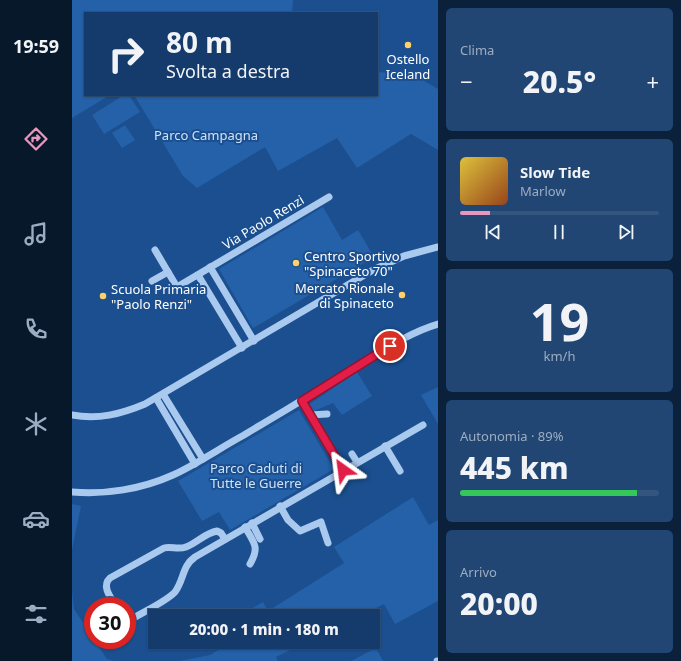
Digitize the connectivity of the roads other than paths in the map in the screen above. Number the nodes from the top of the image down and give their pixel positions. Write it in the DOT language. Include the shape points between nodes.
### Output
graph roads {
  1 [pos="329,197"];
  2 [pos="438,247"];
  3 [pos="155,250"];
  4 [pos="210,267"];
  5 [pos="168,272"];
  6 [pos="198,275"];
  7 [pos="152,282"];
  8 [pos="438,324"];
  9 [pos="254,341"];
  10 [pos="242,348"];
  11 [pos="163,394"];
  12 [pos="156,398"];
  13 [pos="302,401"];
  14 [pos="310,414"];
  15 [pos="327,414"];
  16 [pos="72,415"];
  17 [pos="423,425"];
  18 [pos="385,446"];
  19 [pos="352,454"];
  20 [pos="202,459"];
  21 [pos="357,462"];
  22 [pos="194,464"];
  23 [pos="343,470"];
  24 [pos="400,470"];
  25 [pos="72,492"];
  26 [pos="280,506"];
  27 [pos="252,523"];
  28 [pos="245,527"];
  29 [pos="225,538"];
  30 [pos="260,539"];
  31 [pos="328,543"];
  32 [pos="250,564"];
  33 [pos="111,597"];
  34 [pos="136,616"];
  1 -- 4 [label="street, Via Paolo Renzi"];
  2 -- 9 [label="street" via="404,256 373,270"];
  3 -- 5 [label="street, Via Paolo Renzi"];
  4 -- 6 [label="street, Via Paolo Renzi"];
  4 -- 9 [label="street"];
  5 -- 6 [label="street, Via Paolo Renzi" via="177,286"];
  5 -- 7 [label="street"];
  6 -- 10 [label="street"];
  8 -- 13 [label="street" via="398,342"];
  9 -- 10 [label="street"];
  10 -- 11 [label="street"];
  11 -- 12 [label="street"];
  11 -- 20 [label="street"];
  12 -- 16 [label="street" via="113,415"];
  12 -- 22 [label="street"];
  13 -- 14 [label="street"];
  13 -- 20 [label="street"];
  14 -- 15 [label="street"];
  14 -- 23 [label="street"];
  17 -- 18 [label="street"];
  18 -- 21 [label="street"];
  18 -- 24 [label="street"];
  19 -- 21 [label="street"];
  20 -- 22 [label="street"];
  21 -- 23 [label="street"];
  22 -- 25 [label="street" via="167,477 136,487"];
  23 -- 26 [label="street"];
  26 -- 27 [label="street"];
  26 -- 31 [label="street" via="288,520 300,531 321,522"];
  27 -- 28 [label="street"];
  27 -- 30 [label="street"];
  28 -- 29 [label="street"];
  28 -- 32 [label="street" via="256,549"];
  29 -- 33 [label="street" via="217,531 184,548 164,548 109,579 106,587"];
  29 -- 34 [label="street" via="188,562 173,593"];
}
